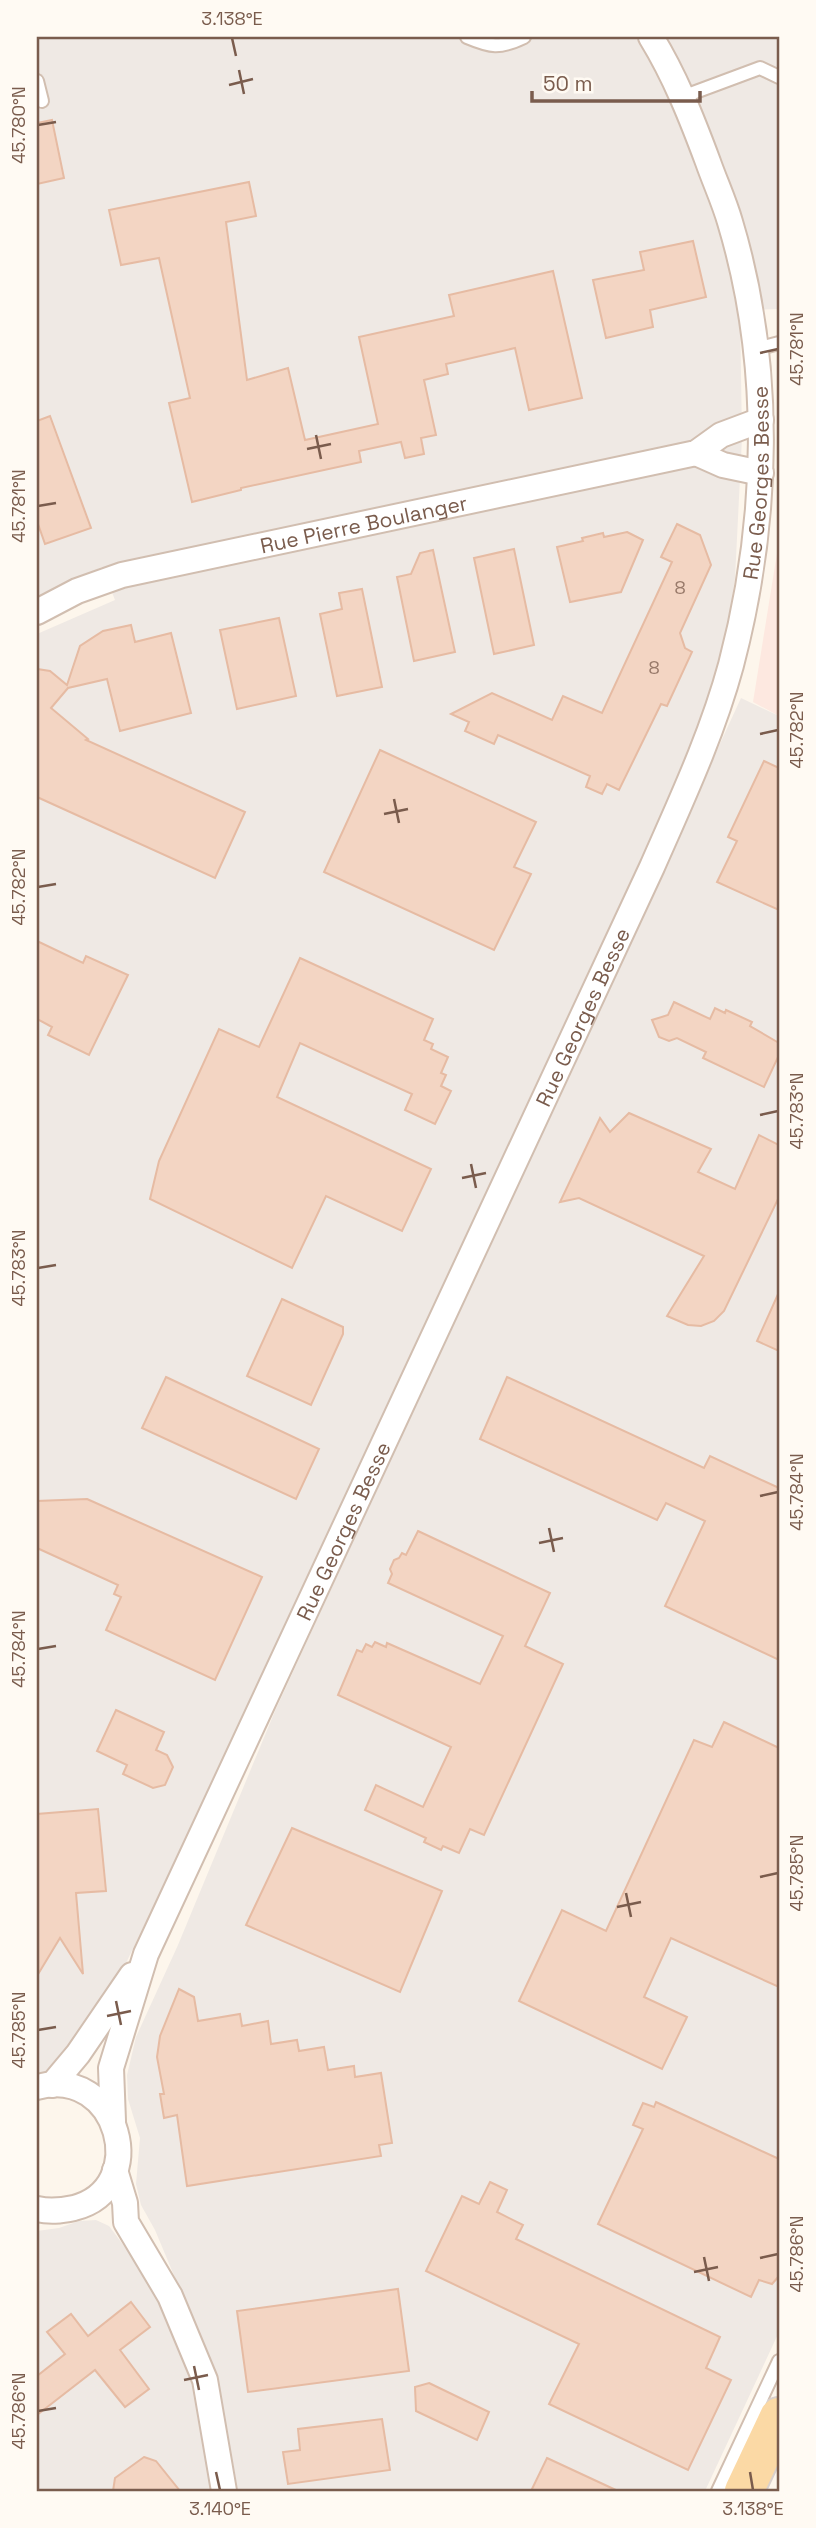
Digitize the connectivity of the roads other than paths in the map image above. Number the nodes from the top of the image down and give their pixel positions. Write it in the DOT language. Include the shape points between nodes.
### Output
graph roads {
  1 [pos="467,37"];
  2 [pos="524,37"];
  3 [pos="651,37"];
  4 [pos="779,77"];
  5 [pos="37,81"];
  6 [pos="682,97"];
  7 [pos="42,101"];
  8 [pos="768,346"];
  9 [pos="761,421"];
  10 [pos="696,453"];
  11 [pos="761,473"];
  12 [pos="37,611"];
  13 [pos="146,1954"];
  14 [pos="45,2086"];
  15 [pos="113,2121"];
  16 [pos="115,2170"];
  17 [pos="82,2206"];
  18 [pos="47,2210"];
  19 [pos="126,2222"];
  20 [pos="37,2230"];
  21 [pos="779,2361"];
  22 [pos="779,2417"];
  23 [pos="224,2491"];
  24 [pos="718,2491"];
  25 [pos="744,2491"];
  1 -- 2 [label="lane" via="489,46"];
  3 -- 6 [label="street, Rue Georges Besse"];
  4 -- 6 [label="lane" via="760,68"];
  5 -- 7 [label="lane"];
  6 -- 8 [label="street, Rue Georges Besse" via="729,221"];
  8 -- 9 [label="street, Rue Georges Besse"];
  9 -- 10 [label="street, Rue Pierre Boulanger" via="721,435"];
  9 -- 11 [label="street, Rue Georges Besse"];
  10 -- 11 [label="street" via="723,465"];
  10 -- 12 [label="street, Rue Pierre Boulanger" via="122,575"];
  11 -- 13 [label="street, Rue Georges Besse" via="742,620 713,723 692,775"];
  13 -- 14 [label="street, Rue Georges Besse" via="78,2053"];
  13 -- 15 [label="street, Rue Georges Besse" via="111,2068"];
  14 -- 15 [label="street" via="65,2085 88,2094"];
  15 -- 16 [label="street, Rue Georges Besse" via="119,2145"];
  16 -- 17 [label="street" via="102,2191"];
  16 -- 19 [label="street"];
  17 -- 18 [label="street"];
  17 -- 19 [label="street"];
  18 -- 20 [label="street"];
  19 -- 23 [label="street" via="170,2296 205,2380"];
  21 -- 24 [label="lane"];
  22 -- 25 [label="main road"];
}
